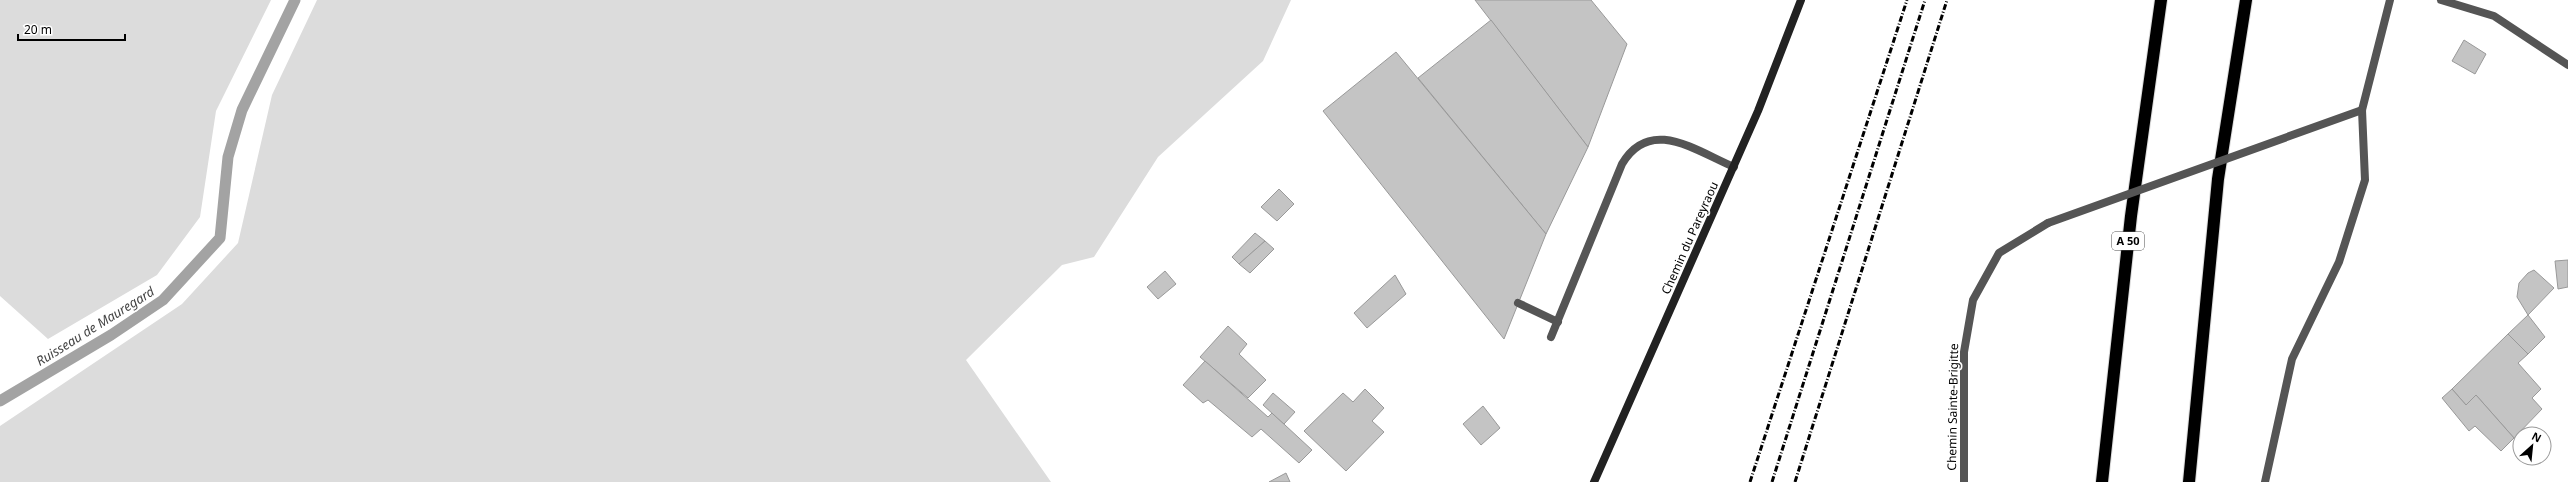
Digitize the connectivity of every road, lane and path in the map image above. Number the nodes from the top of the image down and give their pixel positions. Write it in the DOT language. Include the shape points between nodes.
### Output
graph roads {
  1 [pos="1801,0"];
  2 [pos="2161,0"];
  3 [pos="2246,0"];
  4 [pos="2390,0"];
  5 [pos="2441,0"];
  6 [pos="2568,66"];
  7 [pos="2362,110"];
  8 [pos="1734,167"];
  9 [pos="1518,303"];
  10 [pos="1558,322"];
  11 [pos="1551,337"];
  12 [pos="1594,482"];
  13 [pos="1964,482"];
  14 [pos="2102,482"];
  15 [pos="2189,482"];
  16 [pos="2265,482"];
  1 -- 8 [label="street, Chemin du Pareyraou"];
  2 -- 14 [label="highway, A 50" via="2131,216"];
  3 -- 15 [label="highway" via="2218,179"];
  4 -- 7 [label="street"];
  5 -- 6 [label="street" via="2494,16"];
  7 -- 13 [label="street, Chemin Sainte-Brigitte, bridge" via="2048,224 1999,253 1973,300 1964,352"];
  7 -- 16 [label="street" via="2365,180 2339,262 2292,359"];
  8 -- 10 [label="street" via="1674,141 1658,138 1642,142 1628,153"];
  8 -- 12 [label="street, Chemin du Pareyraou"];
  9 -- 10 [label="street"];
  10 -- 11 [label="street"];
}
